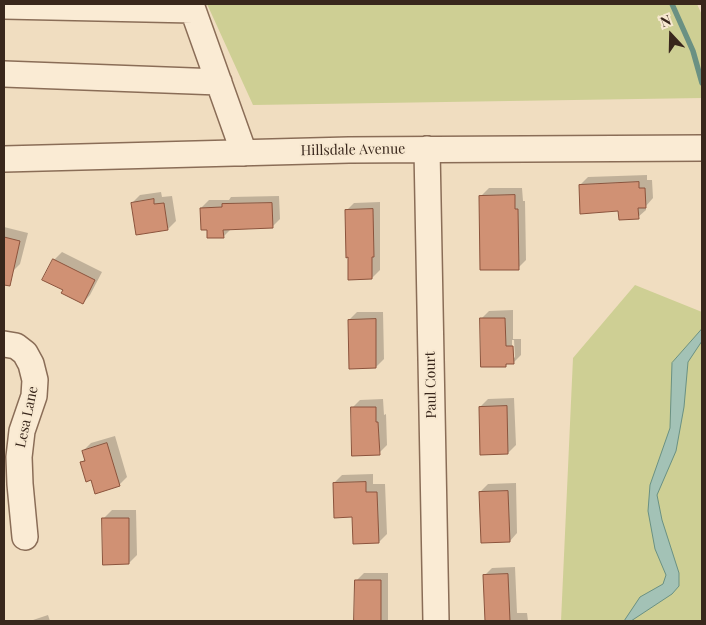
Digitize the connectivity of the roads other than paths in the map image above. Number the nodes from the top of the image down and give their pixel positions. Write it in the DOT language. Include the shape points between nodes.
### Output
graph roads {
  1 [pos="4,6"];
  2 [pos="191,7"];
  3 [pos="4,74"];
  4 [pos="219,82"];
  5 [pos="702,148"];
  6 [pos="427,149"];
  7 [pos="244,153"];
  8 [pos="4,158"];
  9 [pos="4,344"];
  10 [pos="25,537"];
  11 [pos="436,621"];
  1 -- 2 [label="street"];
  2 -- 4 [label="street"];
  3 -- 4 [label="street"];
  4 -- 7 [label="street"];
  5 -- 6 [label="street, Hillsdale Avenue"];
  6 -- 7 [label="street, Hillsdale Avenue"];
  6 -- 11 [label="street, Paul Court"];
  7 -- 8 [label="street, Hillsdale Avenue"];
  9 -- 10 [label="street, Lesa Lane" via="16,346 25,353 35,380 19,457"];
}
